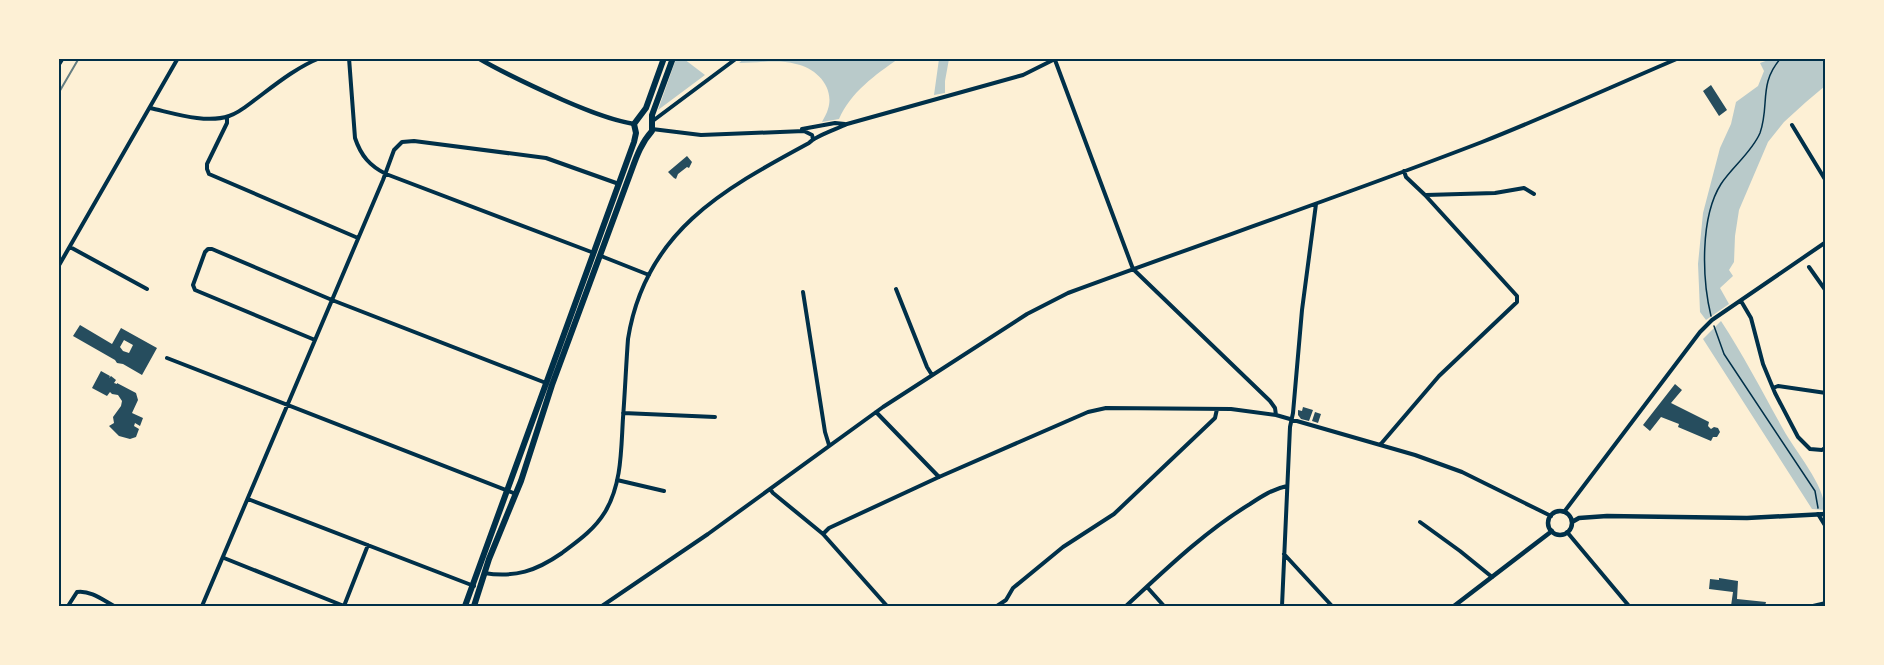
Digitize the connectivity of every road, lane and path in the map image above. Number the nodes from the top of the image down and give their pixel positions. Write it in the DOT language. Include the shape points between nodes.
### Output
graph roads {
  1 [pos="63,58"];
  2 [pos="178,58"];
  3 [pos="320,58"];
  4 [pos="349,58"];
  5 [pos="478,58"];
  6 [pos="664,58"];
  7 [pos="673,58"];
  8 [pos="737,58"];
  9 [pos="1679,58"];
  10 [pos="1781,58"];
  11 [pos="1056,59"];
  12 [pos="58,66"];
  13 [pos="150,108"];
  14 [pos="227,117"];
  15 [pos="637,122"];
  16 [pos="847,124"];
  17 [pos="652,125"];
  18 [pos="817,125"];
  19 [pos="1792,125"];
  20 [pos="796,130"];
  21 [pos="636,133"];
  22 [pos="646,136"];
  23 [pos="812,137"];
  24 [pos="1404,171"];
  25 [pos="386,174"];
  26 [pos="1826,181"];
  27 [pos="619,184"];
  28 [pos="1534,194"];
  29 [pos="1425,195"];
  30 [pos="1316,204"];
  31 [pos="358,238"];
  32 [pos="1826,242"];
  33 [pos="70,247"];
  34 [pos="594,253"];
  35 [pos="601,256"];
  36 [pos="58,267"];
  37 [pos="1809,267"];
  38 [pos="1133,269"];
  39 [pos="649,275"];
  40 [pos="147,289"];
  41 [pos="896,289"];
  42 [pos="1826,291"];
  43 [pos="803,292"];
  44 [pos="333,300"];
  45 [pos="1740,301"];
  46 [pos="1712,320"];
  47 [pos="315,340"];
  48 [pos="167,358"];
  49 [pos="932,375"];
  50 [pos="549,384"];
  51 [pos="1773,388"];
  52 [pos="1826,393"];
  53 [pos="287,405"];
  54 [pos="1217,409"];
  55 [pos="876,412"];
  56 [pos="623,413"];
  57 [pos="1276,416"];
  58 [pos="715,417"];
  59 [pos="1292,420"];
  60 [pos="829,445"];
  61 [pos="1380,445"];
  62 [pos="1826,447"];
  63 [pos="939,477"];
  64 [pos="617,480"];
  65 [pos="1287,486"];
  66 [pos="770,489"];
  67 [pos="508,491"];
  68 [pos="664,491"];
  69 [pos="516,494"];
  70 [pos="248,499"];
  71 [pos="1564,512"];
  72 [pos="1818,514"];
  73 [pos="1826,514"];
  74 [pos="1551,516"];
  75 [pos="1420,522"];
  76 [pos="1572,522"];
  77 [pos="1826,527"];
  78 [pos="1552,531"];
  79 [pos="1567,532"];
  80 [pos="823,534"];
  81 [pos="368,545"];
  82 [pos="1284,553"];
  83 [pos="224,558"];
  84 [pos="477,571"];
  85 [pos="485,573"];
  86 [pos="1492,577"];
  87 [pos="472,586"];
  88 [pos="1147,587"];
  89 [pos="480,589"];
  90 [pos="1826,603"];
  91 [pos="68,606"];
  92 [pos="114,606"];
  93 [pos="202,606"];
  94 [pos="344,606"];
  95 [pos="465,606"];
  96 [pos="474,606"];
  97 [pos="602,606"];
  98 [pos="887,606"];
  99 [pos="997,606"];
  100 [pos="1126,606"];
  101 [pos="1164,606"];
  102 [pos="1282,606"];
  103 [pos="1332,606"];
  104 [pos="1454,606"];
  105 [pos="1629,606"];
  106 [pos="1813,606"];
  1 -- 12 [label="street"];
  2 -- 13 [label="street"];
  3 -- 14 [label="street"];
  4 -- 25 [label="street" via="358,148 369,164"];
  5 -- 15 [label="street" via="574,105 616,121"];
  6 -- 15 [label="main road"];
  7 -- 17 [label="main road"];
  8 -- 17 [label="street" via="658,116"];
  9 -- 24 [label="street"];
  10 -- 46 [label="path" via="1766,84 1759,135 1721,184 1713,201 1704,262"];
  11 -- 16 [label="street" via="1023,75"];
  11 -- 38 [label="street"];
  13 -- 14 [label="street" via="196,118"];
  13 -- 33 [label="street"];
  14 -- 31 [label="street" via="207,164 209,174"];
  15 -- 17 [label="main road" via="645,118"];
  15 -- 21 [label="main road"];
  16 -- 18 [label="street"];
  16 -- 23 [label="street"];
  17 -- 20 [label="street" via="701,135"];
  17 -- 22 [label="main road"];
  18 -- 20 [label="street"];
  18 -- 23 [label="street"];
  19 -- 26 [label="street"];
  20 -- 23 [label="street"];
  21 -- 22 [label="main road"];
  21 -- 27 [label="main road"];
  22 -- 35 [label="main road"];
  23 -- 39 [label="street" via="710,202 681,230"];
  24 -- 29 [label="street"];
  24 -- 30 [label="street"];
  25 -- 27 [label="street" via="394,150 402,142 414,141 546,158"];
  25 -- 31 [label="street"];
  25 -- 34 [label="street"];
  27 -- 34 [label="main road"];
  28 -- 29 [label="street" via="1524,188"];
  29 -- 61 [label="street" via="1518,296 1517,302 1439,376"];
  30 -- 38 [label="street"];
  30 -- 59 [label="street"];
  31 -- 44 [label="street"];
  32 -- 45 [label="street"];
  33 -- 36 [label="street"];
  33 -- 40 [label="street"];
  34 -- 50 [label="main road"];
  35 -- 39 [label="street"];
  35 -- 50 [label="main road"];
  37 -- 42 [label="street"];
  38 -- 49 [label="street" via="1047,303"];
  38 -- 57 [label="street" via="1270,401"];
  39 -- 56 [label="street" via="631,324"];
  41 -- 49 [label="street"];
  43 -- 60 [label="street"];
  44 -- 47 [label="street"];
  44 -- 47 [label="street" via="212,249 205,252 193,285 195,290"];
  44 -- 50 [label="street"];
  45 -- 46 [label="street"];
  45 -- 51 [label="street" via="1751,318"];
  46 -- 71 [label="street"];
  46 -- 72 [label="path" via="1724,354 1815,491"];
  47 -- 53 [label="street"];
  48 -- 53 [label="street"];
  49 -- 55 [label="street"];
  50 -- 67 [label="main road"];
  50 -- 69 [label="main road"];
  51 -- 52 [label="street"];
  51 -- 62 [label="street" via="1806,446 1814,450"];
  53 -- 67 [label="street"];
  53 -- 70 [label="street"];
  54 -- 57 [label="street"];
  54 -- 63 [label="street" via="1092,410"];
  54 -- 99 [label="street" via="1215,418 1114,514 1063,547"];
  55 -- 60 [label="street"];
  55 -- 63 [label="street"];
  56 -- 58 [label="street"];
  56 -- 64 [label="street"];
  57 -- 59 [label="street"];
  59 -- 61 [label="street"];
  59 -- 65 [label="street"];
  60 -- 66 [label="street"];
  61 -- 74 [label="street" via="1462,472"];
  63 -- 80 [label="street"];
  64 -- 68 [label="street"];
  64 -- 85 [label="street" via="611,500 595,526 555,558 523,573"];
  65 -- 82 [label="street"];
  65 -- 88 [label="street" via="1229,517"];
  66 -- 80 [label="street"];
  66 -- 97 [label="street"];
  67 -- 69 [label="street"];
  67 -- 84 [label="main road"];
  69 -- 85 [label="main road"];
  70 -- 81 [label="street"];
  70 -- 83 [label="street"];
  71 -- 74 [label="street"];
  71 -- 76 [label="street"];
  72 -- 73 [label="street"];
  72 -- 76 [label="street" via="1747,518 1617,516"];
  72 -- 77 [label="street"];
  74 -- 78 [label="street"];
  75 -- 86 [label="street"];
  76 -- 79 [label="street"];
  78 -- 79 [label="street"];
  78 -- 86 [label="street"];
  79 -- 105 [label="street"];
  80 -- 98 [label="street"];
  81 -- 87 [label="street"];
  81 -- 94 [label="street"];
  82 -- 102 [label="street"];
  82 -- 103 [label="street"];
  83 -- 93 [label="street"];
  83 -- 94 [label="street"];
  84 -- 85 [label="street"];
  84 -- 87 [label="main road"];
  85 -- 89 [label="main road"];
  86 -- 104 [label="street"];
  87 -- 89 [label="street"];
  87 -- 95 [label="main road"];
  88 -- 100 [label="street"];
  88 -- 101 [label="street"];
  89 -- 96 [label="main road"];
  90 -- 106 [label="street"];
  91 -- 92 [label="street" via="80,591"];
}
